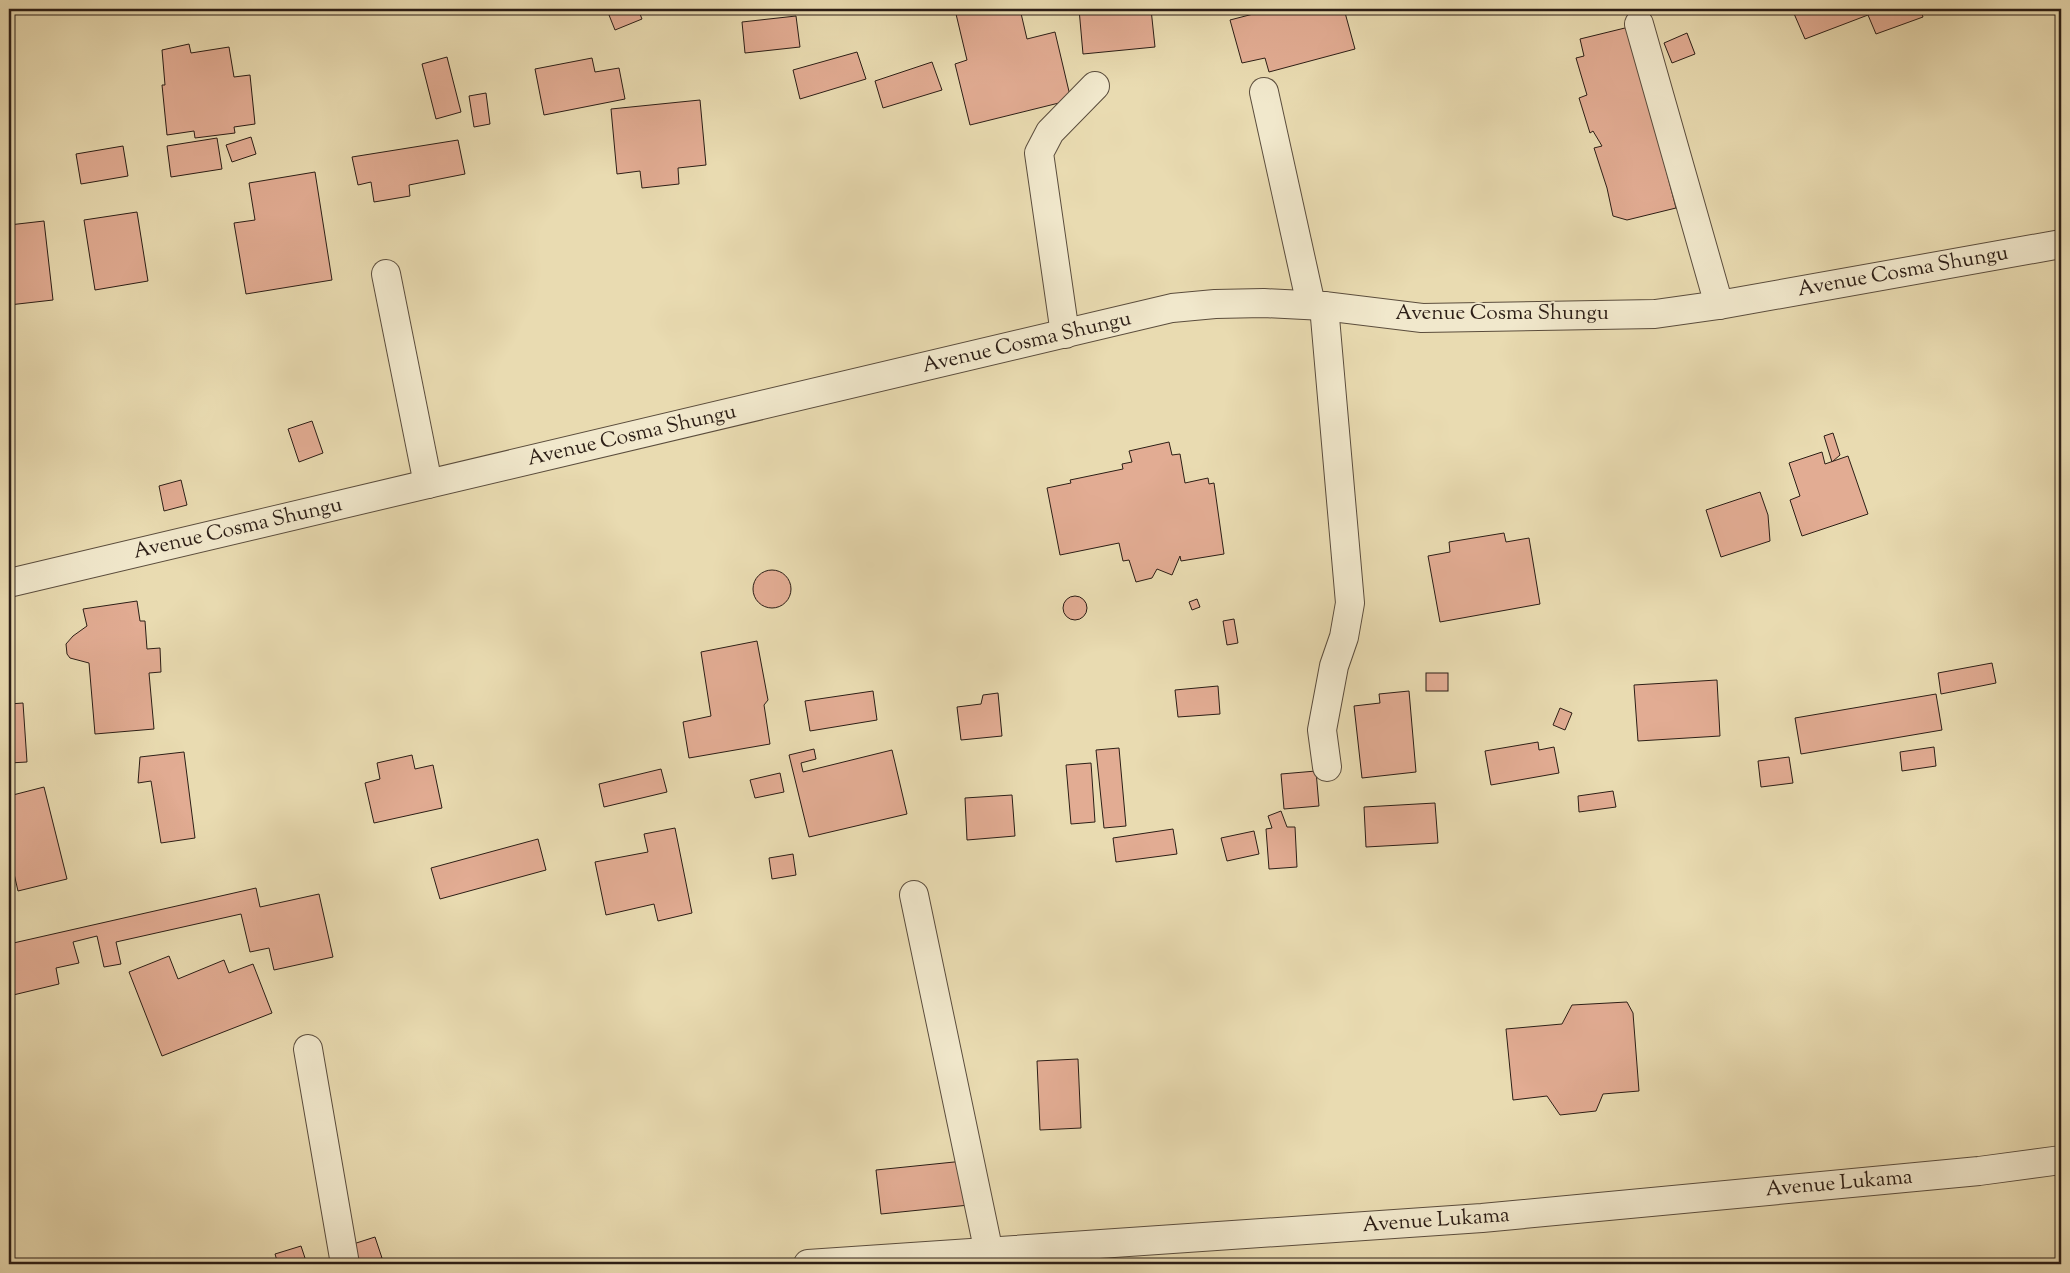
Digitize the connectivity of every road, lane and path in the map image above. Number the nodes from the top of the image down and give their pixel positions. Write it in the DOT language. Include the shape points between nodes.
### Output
graph roads {
  1 [pos="1639,24"];
  2 [pos="1095,86"];
  3 [pos="1264,92"];
  4 [pos="2061,244"];
  5 [pos="386,274"];
  6 [pos="1318,305"];
  7 [pos="1719,305"];
  8 [pos="1065,334"];
  9 [pos="428,484"];
  10 [pos="9,583"];
  11 [pos="1327,767"];
  12 [pos="914,895"];
  13 [pos="308,1049"];
  14 [pos="2061,1160"];
  15 [pos="989,1253"];
  16 [pos="1036,1257"];
  17 [pos="345,1264"];
  18 [pos="808,1264"];
  1 -- 7 [label="street"];
  2 -- 8 [label="street" via="1050,132 1039,153"];
  3 -- 6 [label="street"];
  4 -- 7 [label="street, Avenue Cosma Shungu"];
  5 -- 9 [label="street"];
  6 -- 7 [label="street, Avenue Cosma Shungu" via="1422,318 1654,314"];
  6 -- 8 [label="street, Avenue Cosma Shungu" via="1215,304 1172,308"];
  6 -- 11 [label="street" via="1350,603 1322,730"];
  8 -- 9 [label="street, Avenue Cosma Shungu"];
  9 -- 10 [label="street, Avenue Cosma Shungu"];
  12 -- 15 [label="street"];
  13 -- 17 [label="street"];
  14 -- 16 [label="street, Avenue Lukama" via="1979,1171"];
  15 -- 16 [label="street, Avenue Lukama"];
  15 -- 18 [label="street, Avenue Lukama"];
}
